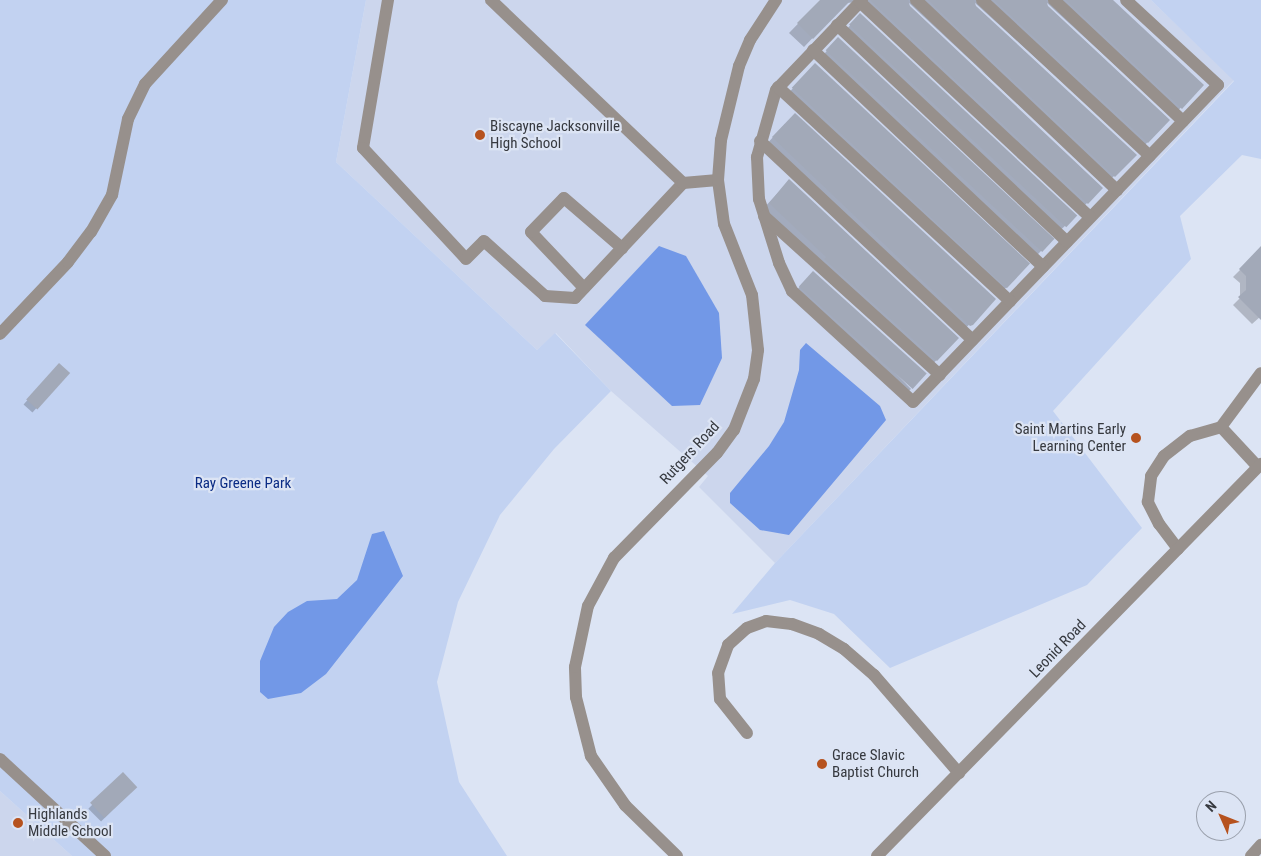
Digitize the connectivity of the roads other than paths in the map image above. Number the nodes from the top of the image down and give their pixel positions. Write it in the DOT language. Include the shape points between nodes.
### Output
graph roads {
  1 [pos="222,0"];
  2 [pos="388,0"];
  3 [pos="491,0"];
  4 [pos="776,0"];
  5 [pos="916,0"];
  6 [pos="982,0"];
  7 [pos="1054,0"];
  8 [pos="1126,0"];
  9 [pos="861,1"];
  10 [pos="836,26"];
  11 [pos="813,50"];
  12 [pos="778,87"];
  13 [pos="1183,121"];
  14 [pos="760,141"];
  15 [pos="1150,156"];
  16 [pos="718,180"];
  17 [pos="682,182"];
  18 [pos="1117,190"];
  19 [pos="764,216"];
  20 [pos="1090,218"];
  21 [pos="1067,242"];
  22 [pos="622,248"];
  23 [pos="1043,267"];
  24 [pos="584,288"];
  25 [pos="1010,301"];
  26 [pos="0,334"];
  27 [pos="973,340"];
  28 [pos="1261,373"];
  29 [pos="940,375"];
  30 [pos="1222,427"];
  31 [pos="1259,465"];
  32 [pos="1178,549"];
  33 [pos="747,733"];
  34 [pos="0,760"];
  35 [pos="959,772"];
  36 [pos="1261,845"];
  37 [pos="106,856"];
  38 [pos="677,856"];
  39 [pos="877,856"];
  40 [pos="1251,856"];
  1 -- 26 [label="street" via="145,84 128,119 112,195 91,232 68,262"];
  2 -- 24 [label="street" via="363,148 466,259 484,241 545,296 575,298"];
  3 -- 17 [label="street"];
  4 -- 16 [label="street, Rutgers Road" via="750,40 739,66 722,140"];
  5 -- 18 [label="street"];
  6 -- 15 [label="street"];
  7 -- 13 [label="street"];
  8 -- 13 [label="street" via="1218,85"];
  9 -- 10 [label="street"];
  9 -- 20 [label="street"];
  10 -- 11 [label="street"];
  10 -- 21 [label="street"];
  11 -- 12 [label="street"];
  11 -- 23 [label="street"];
  12 -- 14 [label="street"];
  12 -- 25 [label="street"];
  13 -- 15 [label="street"];
  14 -- 19 [label="street" via="756,177"];
  14 -- 27 [label="street"];
  15 -- 18 [label="street"];
  16 -- 17 [label="street"];
  16 -- 38 [label="street, Rutgers Road" via="724,224 752,295 758,350 754,379 738,422 717,452 614,558 588,606 575,667 576,697 591,756 625,805"];
  17 -- 22 [label="street"];
  18 -- 20 [label="street"];
  19 -- 29 [label="street"];
  19 -- 29 [label="street" via="792,291 913,402"];
  20 -- 21 [label="street"];
  21 -- 23 [label="street"];
  22 -- 24 [label="street"];
  22 -- 24 [label="street" via="564,198 531,232"];
  23 -- 25 [label="street"];
  25 -- 27 [label="street"];
  27 -- 29 [label="street"];
  28 -- 30 [label="street"];
  30 -- 31 [label="street"];
  30 -- 32 [label="street" via="1190,436 1164,456 1151,476 1148,502 1159,524"];
  31 -- 32 [label="street, Leonid Road"];
  32 -- 35 [label="street, Leonid Road"];
  33 -- 35 [label="street" via="720,699 718,673 728,645 747,628 766,622 792,624 819,634 844,649 874,675"];
  34 -- 37 [label="street"];
  35 -- 39 [label="street, Leonid Road"];
  36 -- 40 [label="street"];
}
